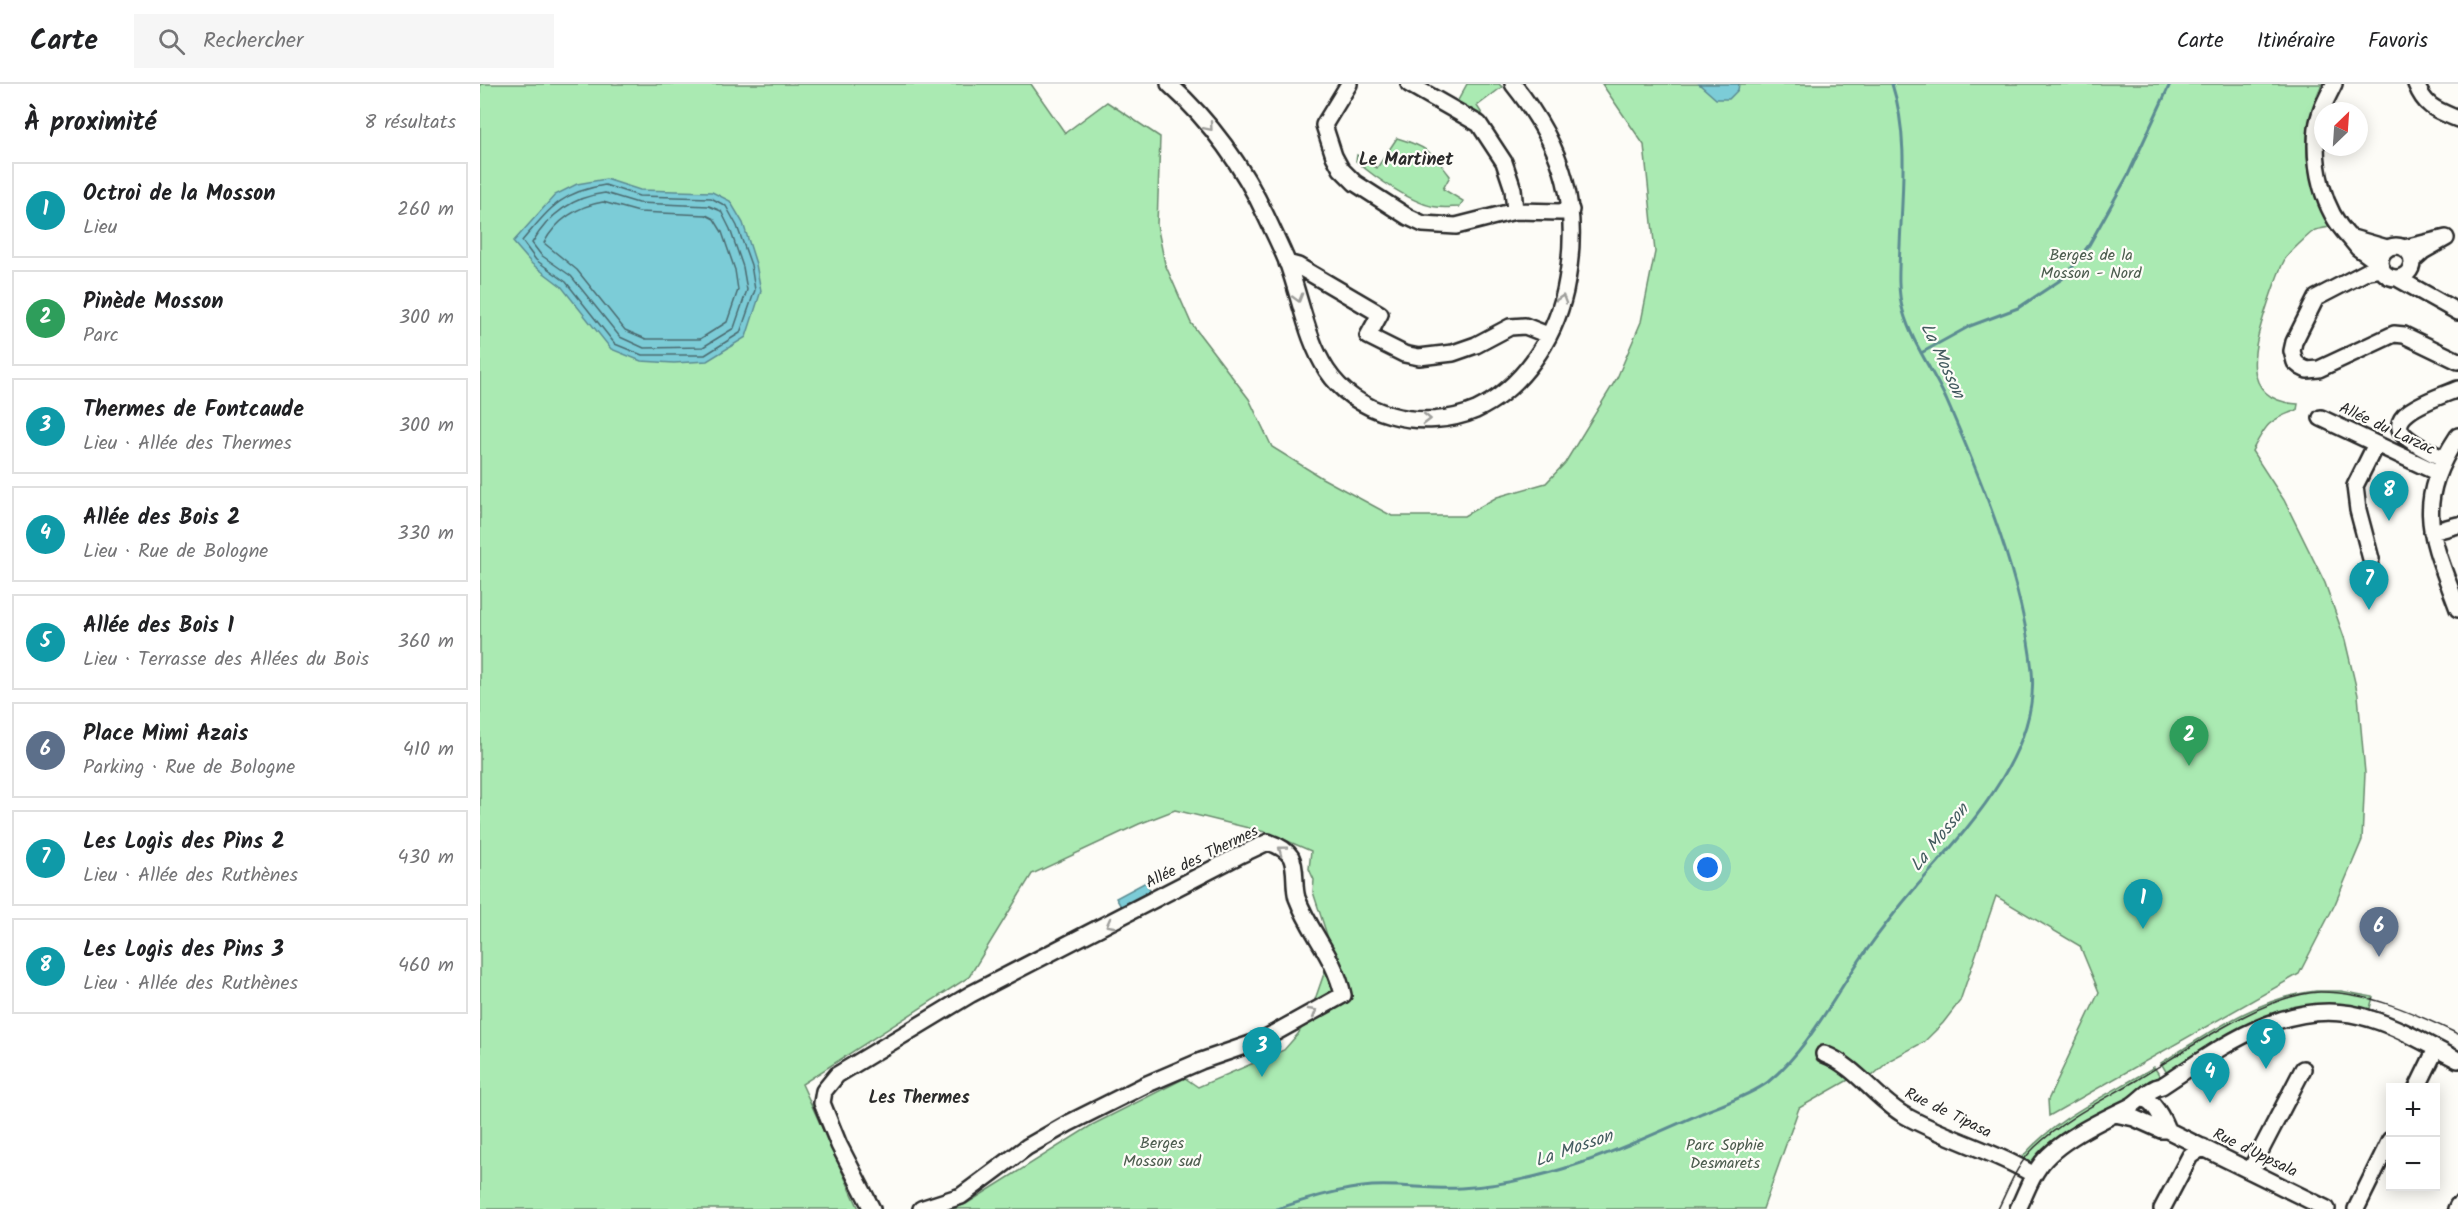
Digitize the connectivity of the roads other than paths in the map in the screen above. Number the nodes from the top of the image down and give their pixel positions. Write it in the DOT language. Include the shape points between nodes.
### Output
graph roads {
  1 [pos="1169,84"];
  2 [pos="1349,84"];
  3 [pos="1409,84"];
  4 [pos="1513,84"];
  5 [pos="2334,84"];
  6 [pos="2416,84"];
  7 [pos="2458,120"];
  8 [pos="1571,210"];
  9 [pos="1515,211"];
  10 [pos="2452,237"];
  11 [pos="2353,243"];
  12 [pos="2387,248"];
  13 [pos="2409,259"];
  14 [pos="1287,263"];
  15 [pos="2381,267"];
  16 [pos="2357,276"];
  17 [pos="2397,278"];
  18 [pos="2436,301"];
  19 [pos="2458,312"];
  20 [pos="1548,335"];
  21 [pos="2458,361"];
  22 [pos="2458,389"];
  23 [pos="2321,418"];
  24 [pos="2458,436"];
  25 [pos="2376,444"];
  26 [pos="2441,466"];
  27 [pos="2458,525"];
  28 [pos="2432,532"];
  29 [pos="2371,559"];
  30 [pos="2458,609"];
  31 [pos="2436,1049"];
  32 [pos="1824,1054"];
  33 [pos="2458,1060"];
  34 [pos="2303,1069"];
  35 [pos="2419,1083"];
  36 [pos="2144,1110"];
  37 [pos="2203,1147"];
  38 [pos="2386,1150"];
  39 [pos="2250,1171"];
  40 [pos="2034,1175"];
  41 [pos="872,1209"];
  42 [pos="921,1209"];
  43 [pos="2018,1209"];
  44 [pos="2162,1209"];
  45 [pos="2327,1209"];
  46 [pos="2356,1209"];
  1 -- 14 [label="street, one-way" via="1232,157 1266,216"];
  2 -- 9 [label="street" via="1324,125 1341,169 1361,188 1408,217 1436,226 1456,226"];
  3 -- 9 [label="street" via="1479,124 1504,162"];
  4 -- 8 [label="street" via="1545,129 1559,161"];
  5 -- 11 [label="street" via="2318,126 2318,167 2331,214"];
  6 -- 7 [label="street" via="2422,99"];
  8 -- 9 [label="street"];
  20 -- 8 [label="street, one-way" via="1564,293 1571,249"];
  10 -- 13 [label="street"];
  11 -- 12 [label="street"];
  11 -- 15 [label="street"];
  11 -- 16 [label="street" via="2359,260"];
  12 -- 13 [label="street" via="2395,246"];
  12 -- 15 [label="street"];
  13 -- 17 [label="street" via="2405,275"];
  13 -- 18 [label="street"];
  14 -- 20 [label="street" via="1380,314 1368,336 1404,354 1419,357 1453,353 1510,327 1525,326"];
  14 -- 20 [label="street, one-way" via="1305,324 1323,366 1345,392 1363,404 1397,417 1455,417 1496,400 1528,369"];
  15 -- 16 [label="street"];
  15 -- 17 [label="street" via="2388,276"];
  16 -- 21 [label="street" via="2316,298 2294,342 2293,356 2301,367 2319,369 2394,334"];
  17 -- 18 [label="street"];
  18 -- 19 [label="street"];
  22 -- 26 [label="street" via="2407,412 2400,420 2408,440"];
  23 -- 25 [label="street, Allée du Larzac"];
  24 -- 26 [label="street"];
  25 -- 26 [label="street, Allée du Larzac"];
  25 -- 29 [label="street" via="2355,486"];
  26 -- 28 [label="street" via="2429,501"];
  27 -- 28 [label="street"];
  28 -- 30 [label="street"];
  31 -- 33 [label="street"];
  31 -- 35 [label="street"];
  31 -- 36 [label="street" via="2369,1018 2328,1011 2306,1012 2242,1035 2162,1086"];
  32 -- 40 [label="street, Rue de Tipasa" via="1849,1066 1877,1095 1903,1114"];
  34 -- 39 [label="street"];
  36 -- 37 [label="street, Rue d'Uppsala" via="2161,1130"];
  36 -- 40 [label="street" via="2119,1110 2059,1147"];
  37 -- 39 [label="street, Rue d'Uppsala"];
  37 -- 44 [label="street" via="2190,1156"];
  38 -- 46 [label="street"];
  39 -- 45 [label="street, Rue d'Uppsala"];
  40 -- 43 [label="street"];
  42 -- 41 [label="street, Allée des Thermes, one-way" via="961,1196 1027,1147 1069,1123 1202,1061 1262,1040 1343,995 1339,976 1297,898 1290,855 1279,845 1268,842 971,994 837,1075 824,1091 822,1103"];
}
